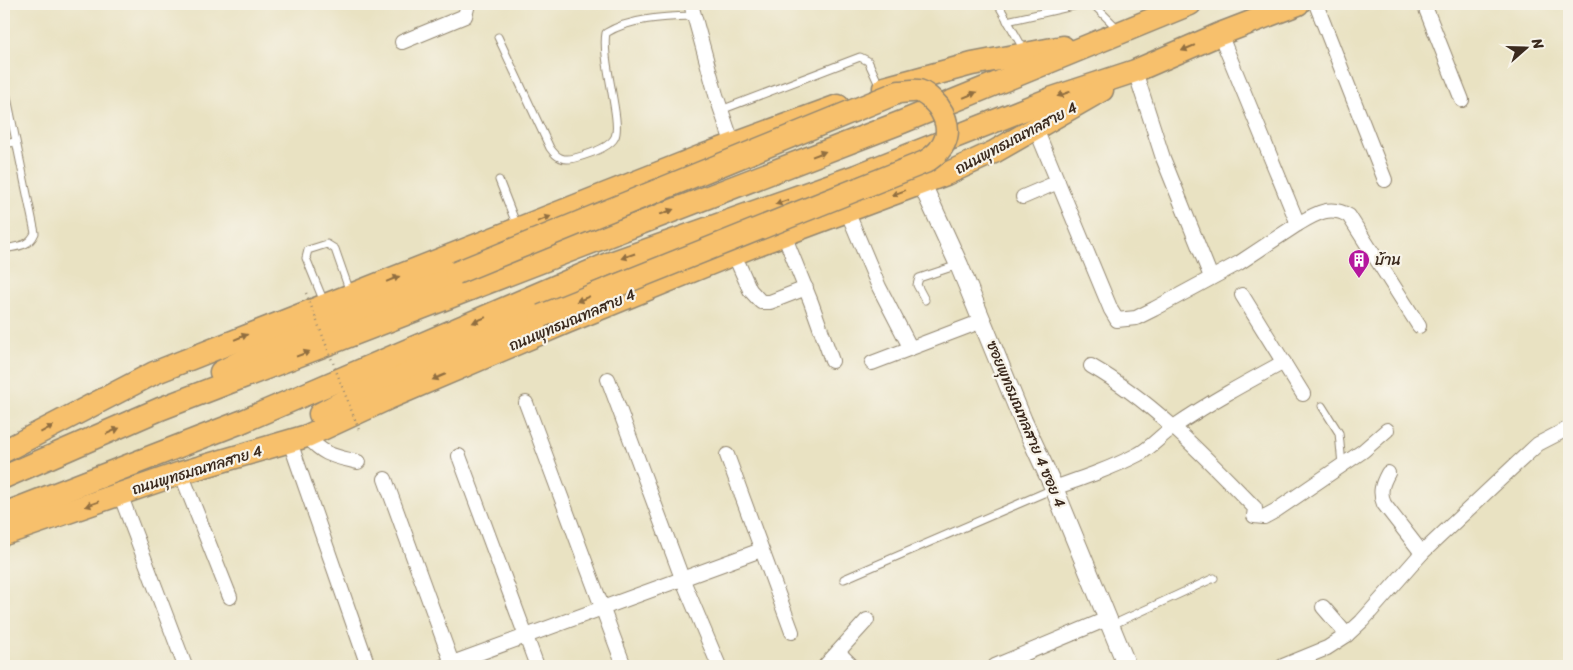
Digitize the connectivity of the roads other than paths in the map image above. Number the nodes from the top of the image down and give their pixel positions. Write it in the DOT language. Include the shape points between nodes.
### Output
graph roads {
  1 [pos="468,4"];
  2 [pos="998,4"];
  3 [pos="1082,4"];
  4 [pos="1093,4"];
  5 [pos="1298,4"];
  6 [pos="1316,4"];
  7 [pos="1424,4"];
  8 [pos="1186,5"];
  9 [pos="692,10"];
  10 [pos="1007,21"];
  11 [pos="1121,32"];
  12 [pos="1220,34"];
  13 [pos="498,37"];
  14 [pos="402,42"];
  15 [pos="1096,42"];
  16 [pos="1026,52"];
  17 [pos="1131,72"];
  18 [pos="4,83"];
  19 [pos="881,89"];
  20 [pos="1462,100"];
  21 [pos="721,110"];
  22 [pos="1036,129"];
  23 [pos="15,142"];
  24 [pos="4,144"];
  25 [pos="733,145"];
  26 [pos="499,180"];
  27 [pos="1385,180"];
  28 [pos="1058,182"];
  29 [pos="922,184"];
  30 [pos="1023,197"];
  31 [pos="847,211"];
  32 [pos="1298,224"];
  33 [pos="518,229"];
  34 [pos="784,235"];
  35 [pos="4,249"];
  36 [pos="734,254"];
  37 [pos="959,265"];
  38 [pos="1211,276"];
  39 [pos="806,288"];
  40 [pos="351,295"];
  41 [pos="1242,296"];
  42 [pos="925,300"];
  43 [pos="325,306"];
  44 [pos="982,321"];
  45 [pos="1419,326"];
  46 [pos="275,344"];
  47 [pos="910,347"];
  48 [pos="832,361"];
  49 [pos="1284,362"];
  50 [pos="872,363"];
  51 [pos="1091,366"];
  52 [pos="608,379"];
  53 [pos="363,391"];
  54 [pos="1303,394"];
  55 [pos="526,404"];
  56 [pos="96,405"];
  57 [pos="1322,406"];
  58 [pos="160,409"];
  59 [pos="241,422"];
  60 [pos="1173,427"];
  61 [pos="1569,428"];
  62 [pos="1387,430"];
  63 [pos="298,439"];
  64 [pos="4,451"];
  65 [pos="727,455"];
  66 [pos="459,456"];
  67 [pos="358,462"];
  68 [pos="1342,465"];
  69 [pos="205,467"];
  70 [pos="181,473"];
  71 [pos="1388,473"];
  72 [pos="4,477"];
  73 [pos="384,479"];
  74 [pos="1054,488"];
  75 [pos="120,494"];
  76 [pos="4,514"];
  77 [pos="4,534"];
  78 [pos="760,550"];
  79 [pos="1422,553"];
  80 [pos="682,578"];
  81 [pos="1214,578"];
  82 [pos="844,579"];
  83 [pos="230,597"];
  84 [pos="603,607"];
  85 [pos="1323,607"];
  86 [pos="868,620"];
  87 [pos="1108,622"];
  88 [pos="792,632"];
  89 [pos="525,635"];
  90 [pos="1345,636"];
  91 [pos="838,652"];
  92 [pos="450,665"];
  93 [pos="185,666"];
  94 [pos="368,666"];
  95 [pos="536,666"];
  96 [pos="624,666"];
  97 [pos="719,666"];
  98 [pos="825,666"];
  99 [pos="852,666"];
  100 [pos="994,666"];
  101 [pos="1127,666"];
  102 [pos="1283,666"];
  1 -- 14 [label="street" via="464,16"];
  2 -- 10 [label="lane"];
  3 -- 10 [label="lane"];
  4 -- 11 [label="lane"];
  5 -- 12 [label="main road, ถนนพุทธมณฑลสาย 4"];
  6 -- 27 [label="street"];
  7 -- 20 [label="street"];
  8 -- 11 [label="main road"];
  9 -- 13 [label="lane" via="615,28 606,34 605,56 616,136 609,144 563,160 550,148"];
  9 -- 21 [label="street"];
  10 -- 16 [label="lane"];
  11 -- 15 [label="main road"];
  12 -- 17 [label="main road, ถนนพุทธมณฑลสาย 4, one-way"];
  12 -- 32 [label="street"];
  15 -- 16 [label="main road"];
  58 -- 15 [label="main road, one-way" via="902,122"];
  16 -- 19 [label="main road"];
  17 -- 22 [label="main road, ถนนพุทธมณฑลสาย 4"];
  17 -- 38 [label="street"];
  17 -- 59 [label="main road, ถนนพุทธมณฑลสาย 4, one-way" via="1053,98 856,176 608,264"];
  18 -- 23 [label="lane"];
  19 -- 21 [label="lane" via="868,61 860,57"];
  19 -- 25 [label="main road"];
  21 -- 25 [label="street"];
  22 -- 28 [label="street"];
  22 -- 29 [label="main road, ถนนพุทธมณฑลสาย 4"];
  23 -- 24 [label="lane"];
  23 -- 35 [label="lane" via="35,233 25,245"];
  33 -- 25 [label="main road, one-way"];
  26 -- 33 [label="lane"];
  28 -- 30 [label="street"];
  28 -- 38 [label="street" via="1118,320 1136,318"];
  29 -- 31 [label="main road, ถนนพุทธมณฑลสาย 4, one-way"];
  29 -- 37 [label="street, ซอยพุทธมณฑลสาย 4 ซอย 4"];
  31 -- 34 [label="main road, ถนนพุทธมณฑลสาย 4"];
  31 -- 47 [label="street" via="879,288"];
  32 -- 38 [label="street" via="1239,263"];
  32 -- 45 [label="street" via="1332,210 1340,210 1349,216"];
  40 -- 33 [label="main road, one-way"];
  34 -- 36 [label="main road, ถนนพุทธมณฑลสาย 4"];
  34 -- 39 [label="street"];
  36 -- 39 [label="street" via="750,290 761,302 770,302"];
  36 -- 63 [label="main road, ถนนพุทธมณฑลสาย 4, one-way"];
  37 -- 42 [label="lane" via="919,278 917,285"];
  37 -- 44 [label="street, ซอยพุทธมณฑลสาย 4 ซอย 4"];
  39 -- 48 [label="street"];
  40 -- 43 [label="main road"];
  40 -- 43 [label="lane" via="336,249 327,244 314,246 308,250 306,258"];
  41 -- 49 [label="street"];
  56 -- 43 [label="main road, one-way" via="154,373"];
  44 -- 47 [label="street"];
  44 -- 74 [label="street, ซอยพุทธมณฑลสาย 4 ซอย 4"];
  46 -- 53 [label="main road, one-way, bridge" via="900,92 919,91 935,102 943,113 948,132 944,144 925,162"];
  46 -- 56 [label="main road"];
  46 -- 58 [label="main road"];
  47 -- 50 [label="street"];
  49 -- 54 [label="street"];
  49 -- 60 [label="street"];
  51 -- 60 [label="street" via="1113,379"];
  52 -- 80 [label="street"];
  53 -- 59 [label="main road"];
  53 -- 69 [label="main road" via="336,407"];
  55 -- 84 [label="street"];
  64 -- 56 [label="main road, one-way"];
  57 -- 68 [label="lane" via="1339,433"];
  72 -- 58 [label="main road, one-way"];
  59 -- 76 [label="main road, ถนนพุทธมณฑลสาย 4"];
  60 -- 68 [label="street" via="1255,508 1254,516 1264,517"];
  60 -- 74 [label="street" via="1138,454"];
  61 -- 79 [label="street" via="1538,444"];
  62 -- 68 [label="street"];
  63 -- 67 [label="street" via="329,456"];
  63 -- 69 [label="main road, ถนนพุทธมณฑลสาย 4"];
  63 -- 94 [label="street"];
  65 -- 78 [label="street"];
  66 -- 89 [label="street"];
  69 -- 70 [label="main road, ถนนพุทธมณฑลสาย 4"];
  70 -- 75 [label="main road, ถนนพุทธมณฑลสาย 4"];
  70 -- 83 [label="street"];
  71 -- 79 [label="street" via="1380,495"];
  73 -- 92 [label="street"];
  74 -- 82 [label="lane"];
  74 -- 87 [label="street, ซอยพุทธมณฑลสาย 4 ซอย 4"];
  75 -- 77 [label="main road, ถนนพุทธมณฑลสาย 4, one-way"];
  75 -- 93 [label="street"];
  78 -- 80 [label="street"];
  78 -- 88 [label="street"];
  79 -- 90 [label="street"];
  80 -- 84 [label="street"];
  80 -- 97 [label="street"];
  81 -- 87 [label="lane"];
  84 -- 89 [label="street"];
  84 -- 96 [label="street"];
  85 -- 90 [label="street"];
  86 -- 91 [label="street"];
  87 -- 100 [label="street"];
  87 -- 101 [label="street, ซอยพุทธมณฑลสาย 4 ซอย 4"];
  89 -- 92 [label="street"];
  89 -- 95 [label="street"];
  90 -- 102 [label="street" via="1328,648"];
  91 -- 98 [label="street"];
  91 -- 99 [label="street"];
}
